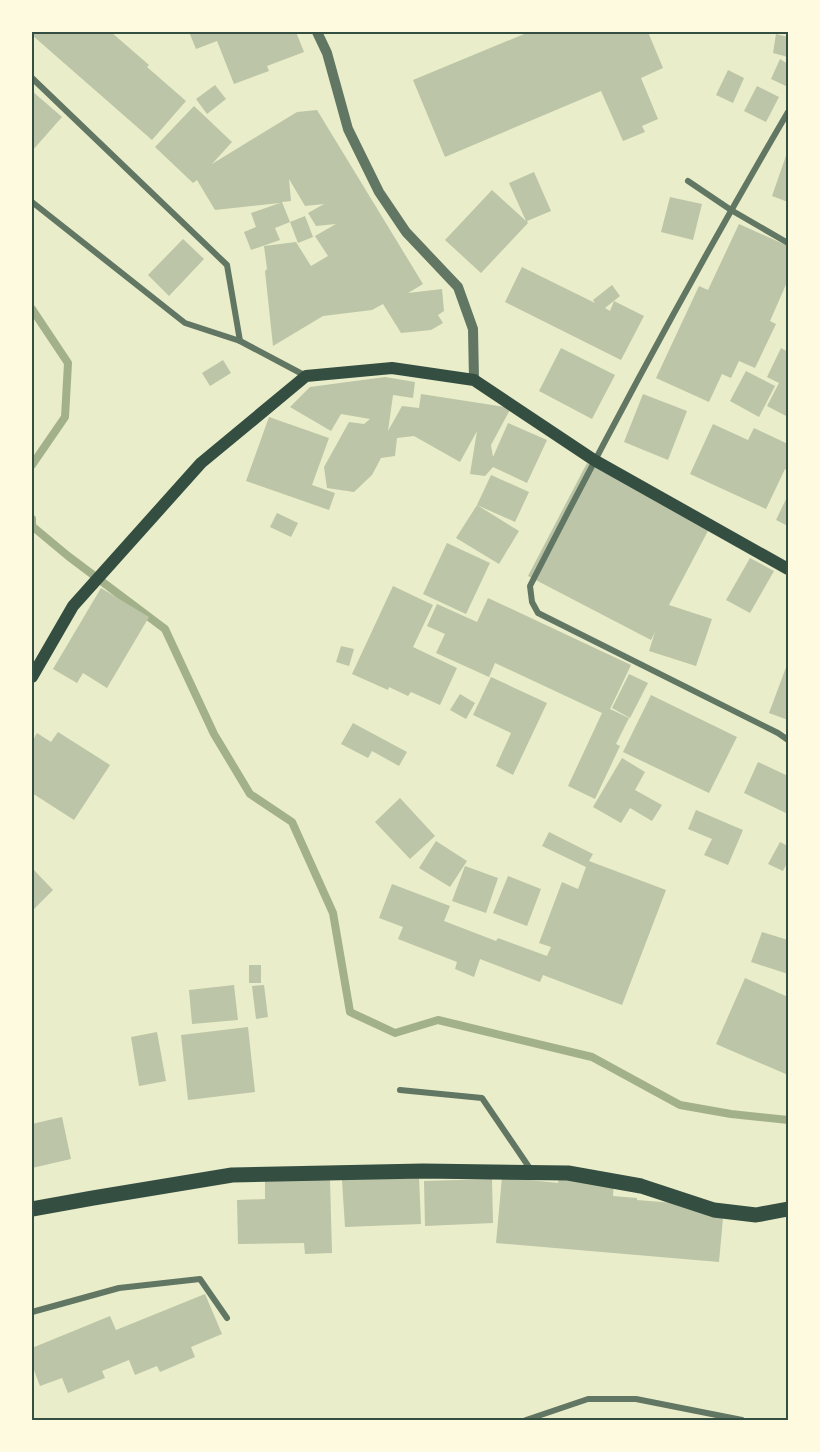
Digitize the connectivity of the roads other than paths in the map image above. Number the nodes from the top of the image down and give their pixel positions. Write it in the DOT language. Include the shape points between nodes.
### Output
graph roads {
  1 [pos="317,32"];
  2 [pos="32,78"];
  3 [pos="789,112"];
  4 [pos="688,181"];
  5 [pos="32,202"];
  6 [pos="731,210"];
  7 [pos="789,243"];
  8 [pos="240,341"];
  9 [pos="306,376"];
  10 [pos="474,380"];
  11 [pos="594,459"];
  12 [pos="789,569"];
  13 [pos="33,669"];
  14 [pos="789,741"];
  15 [pos="400,1090"];
  16 [pos="533,1173"];
  17 [pos="32,1209"];
  18 [pos="789,1209"];
  19 [pos="32,1312"];
  20 [pos="227,1318"];
  21 [pos="526,1420"];
  22 [pos="741,1420"];
  1 -- 10 [label="street" via="327,53 348,129 379,192 406,232 458,287 473,329"];
  2 -- 8 [label="street" via="227,265"];
  3 -- 6 [label="street"];
  4 -- 6 [label="street"];
  5 -- 8 [label="street" via="185,323"];
  6 -- 7 [label="street"];
  6 -- 11 [label="street"];
  8 -- 9 [label="street"];
  9 -- 10 [label="main road" via="392,368"];
  9 -- 13 [label="main road" via="201,464 73,606"];
  10 -- 11 [label="main road"];
  11 -- 12 [label="main road"];
  11 -- 14 [label="street" via="530,586 538,613"];
  15 -- 16 [label="street" via="482,1098"];
  16 -- 17 [label="main road" via="232,1175"];
  16 -- 18 [label="main road" via="568,1173 641,1186 714,1210 756,1215"];
  19 -- 20 [label="street" via="119,1288 200,1279"];
  21 -- 22 [label="street" via="588,1399 636,1399"];
}
